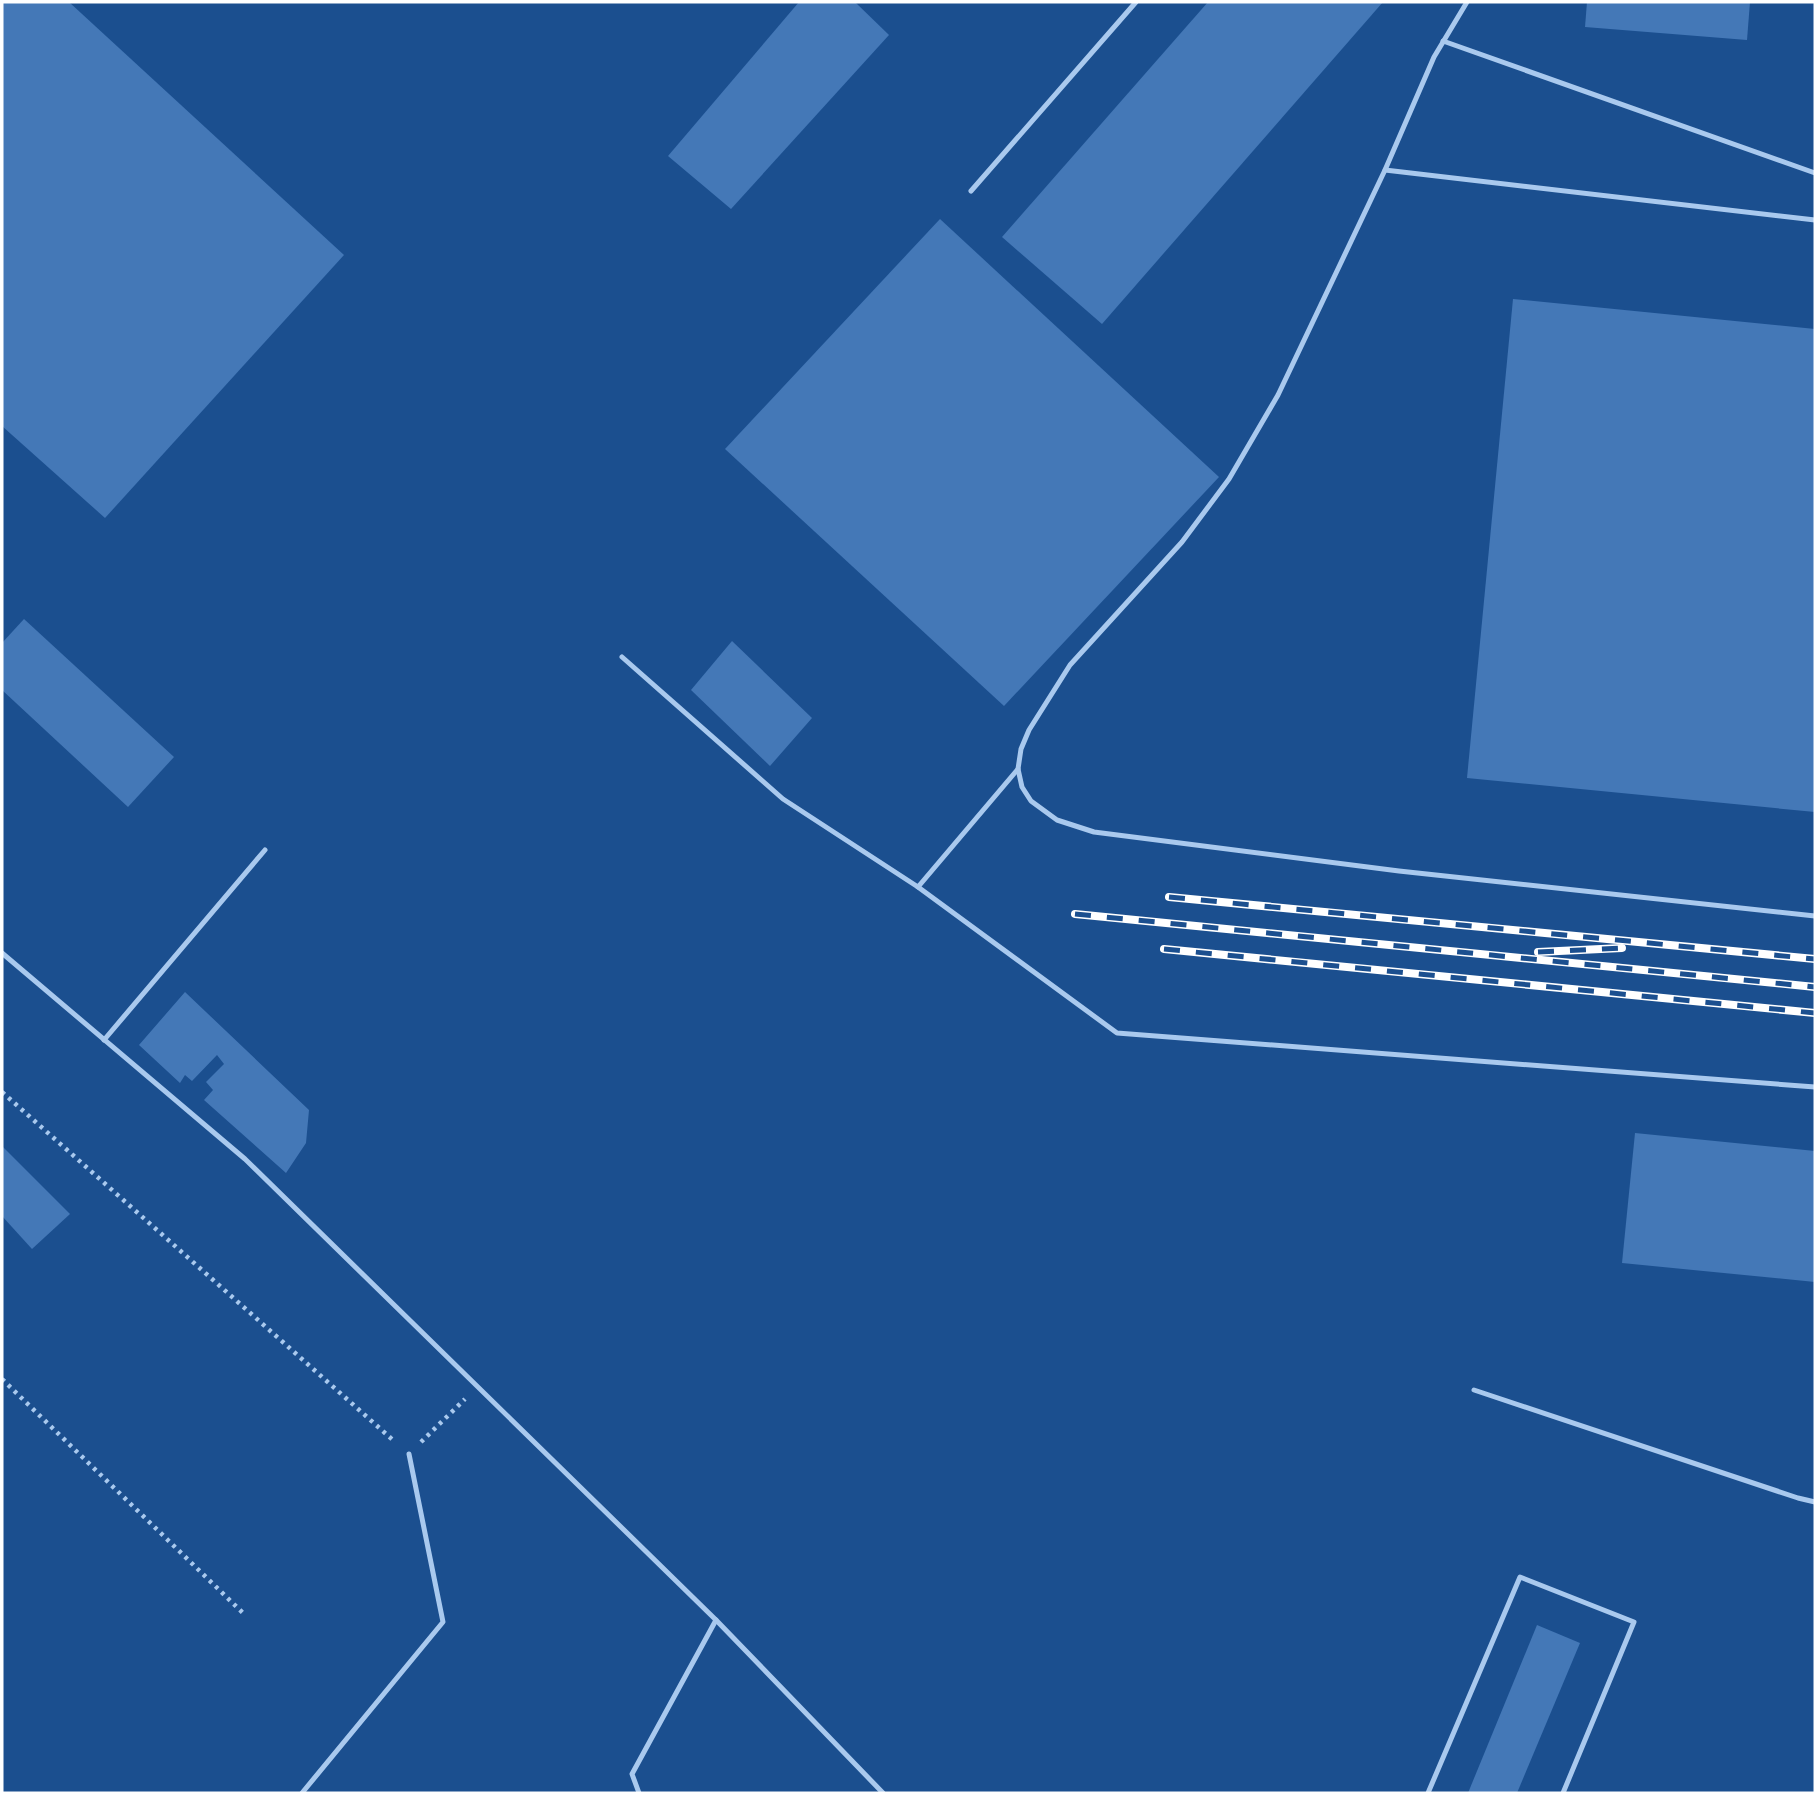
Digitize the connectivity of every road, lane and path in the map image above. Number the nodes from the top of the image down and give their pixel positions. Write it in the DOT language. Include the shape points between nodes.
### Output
graph roads {
  1 [pos="1136,2"];
  2 [pos="1467,2"];
  3 [pos="1443,41"];
  4 [pos="1385,170"];
  5 [pos="1815,173"];
  6 [pos="971,191"];
  7 [pos="1815,220"];
  8 [pos="622,657"];
  9 [pos="1018,769"];
  10 [pos="265,849"];
  11 [pos="918,887"];
  12 [pos="1815,916"];
  13 [pos="2,953"];
  14 [pos="104,1040"];
  15 [pos="1815,1087"];
  16 [pos="2,1092"];
  17 [pos="2,1379"];
  18 [pos="478,1387"];
  19 [pos="1474,1390"];
  20 [pos="409,1454"];
  21 [pos="1815,1502"];
  22 [pos="244,1614"];
  23 [pos="716,1620"];
  24 [pos="302,1793"];
  25 [pos="639,1793"];
  26 [pos="883,1793"];
  27 [pos="1428,1793"];
  28 [pos="1563,1793"];
  1 -- 6 [label="lane"];
  2 -- 3 [label="lane"];
  3 -- 4 [label="lane"];
  3 -- 5 [label="lane"];
  4 -- 7 [label="lane"];
  4 -- 9 [label="lane" via="1278,395 1229,479 1182,542 1070,665 1029,730"];
  8 -- 11 [label="lane" via="783,799"];
  9 -- 11 [label="lane"];
  9 -- 12 [label="lane" via="1031,801 1058,820 1094,832"];
  10 -- 14 [label="lane"];
  11 -- 15 [label="lane" via="1117,1032"];
  13 -- 14 [label="lane"];
  14 -- 18 [label="lane" via="245,1159"];
  16 -- 20 [label="path"];
  17 -- 22 [label="path"];
  18 -- 20 [label="path"];
  18 -- 23 [label="lane"];
  19 -- 21 [label="lane"];
  20 -- 24 [label="lane" via="443,1622"];
  23 -- 25 [label="lane" via="632,1774"];
  23 -- 26 [label="lane"];
  27 -- 28 [label="lane" via="1520,1577 1634,1622"];
}
